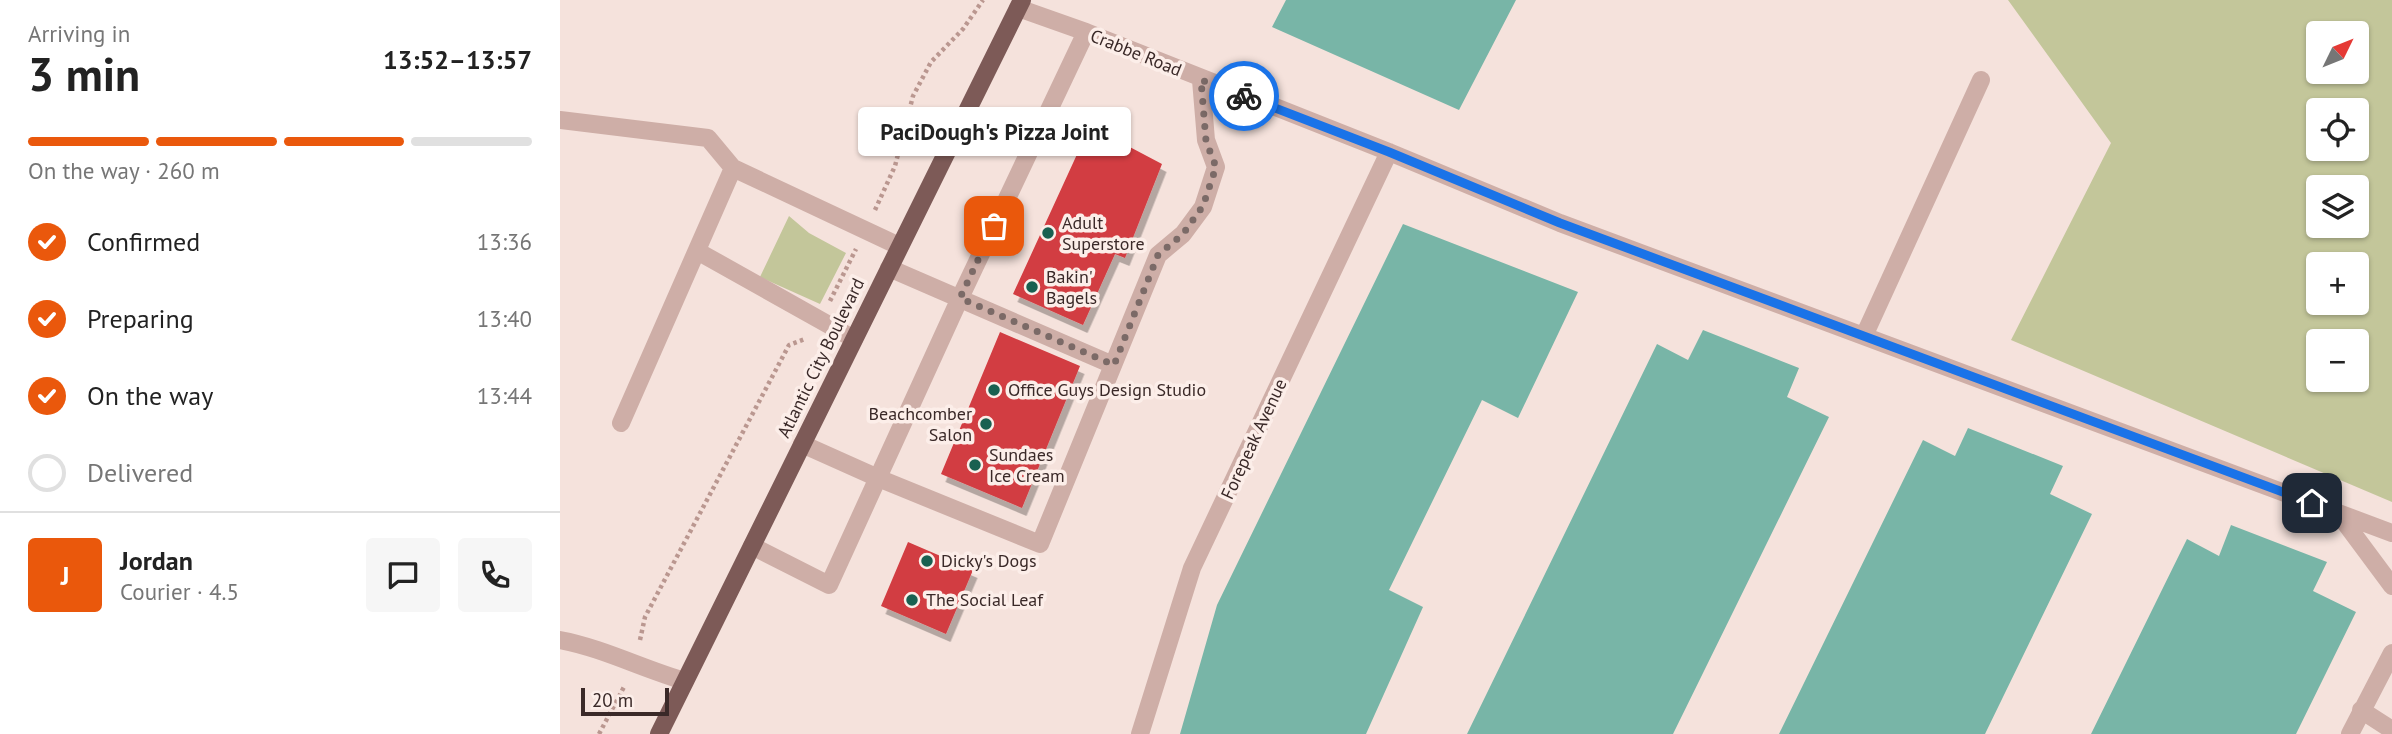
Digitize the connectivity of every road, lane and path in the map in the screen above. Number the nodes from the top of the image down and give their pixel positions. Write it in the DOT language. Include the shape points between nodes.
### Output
graph roads {
  1 [pos="983,0"];
  2 [pos="1020,4"];
  3 [pos="1086,32"];
  4 [pos="1201,80"];
  5 [pos="1981,80"];
  6 [pos="560,120"];
  7 [pos="1389,152"];
  8 [pos="733,168"];
  9 [pos="876,208"];
  10 [pos="899,246"];
  11 [pos="856,249"];
  12 [pos="697,251"];
  13 [pos="889,268"];
  14 [pos="960,298"];
  15 [pos="830,302"];
  16 [pos="813,336"];
  17 [pos="1864,336"];
  18 [pos="854,339"];
  19 [pos="1114,365"];
  20 [pos="621,423"];
  21 [pos="802,444"];
  22 [pos="878,478"];
  23 [pos="2337,512"];
  24 [pos="2392,533"];
  25 [pos="752,546"];
  26 [pos="2392,586"];
  27 [pos="560,640"];
  28 [pos="2392,653"];
  29 [pos="635,664"];
  30 [pos="685,681"];
  31 [pos="2361,710"];
  32 [pos="2392,730"];
  33 [pos="599,734"];
  34 [pos="659,734"];
  35 [pos="1140,734"];
  36 [pos="2350,734"];
  1 -- 9 [label="path" via="931,62 913,96 895,166"];
  2 -- 3 [label="street, Crabbe Road"];
  2 -- 10 [label="main road, Atlantic City Boulevard"];
  3 -- 4 [label="street, Crabbe Road"];
  3 -- 14 [label="street"];
  4 -- 7 [label="street, Crabbe Road"];
  4 -- 19 [label="street" via="1206,141 1216,167 1203,206 1183,234 1158,255"];
  5 -- 17 [label="street"];
  6 -- 8 [label="street" via="708,138"];
  7 -- 17 [label="street, Crabbe Road" via="1560,223"];
  7 -- 35 [label="street, Forepeak Avenue" via="1192,568"];
  8 -- 10 [label="street"];
  8 -- 12 [label="street"];
  10 -- 13 [label="main road, Atlantic City Boulevard"];
  11 -- 15 [label="path"];
  12 -- 18 [label="street"];
  12 -- 20 [label="street"];
  13 -- 14 [label="street"];
  13 -- 18 [label="main road, Atlantic City Boulevard"];
  14 -- 19 [label="street"];
  14 -- 22 [label="street"];
  16 -- 29 [label="path" via="789,345 645,617"];
  17 -- 23 [label="street, Crabbe Road"];
  18 -- 21 [label="main road, Atlantic City Boulevard"];
  19 -- 22 [label="street" via="1040,544"];
  21 -- 22 [label="street"];
  21 -- 25 [label="main road, Atlantic City Boulevard"];
  22 -- 25 [label="street" via="829,585"];
  23 -- 24 [label="street, Crabbe Road"];
  23 -- 26 [label="street"];
  25 -- 30 [label="main road, Atlantic City Boulevard"];
  27 -- 29 [label="street"];
  28 -- 31 [label="street"];
  29 -- 30 [label="street"];
  29 -- 33 [label="path"];
  30 -- 34 [label="main road, Atlantic City Boulevard"];
  31 -- 32 [label="street"];
  31 -- 36 [label="street"];
}
